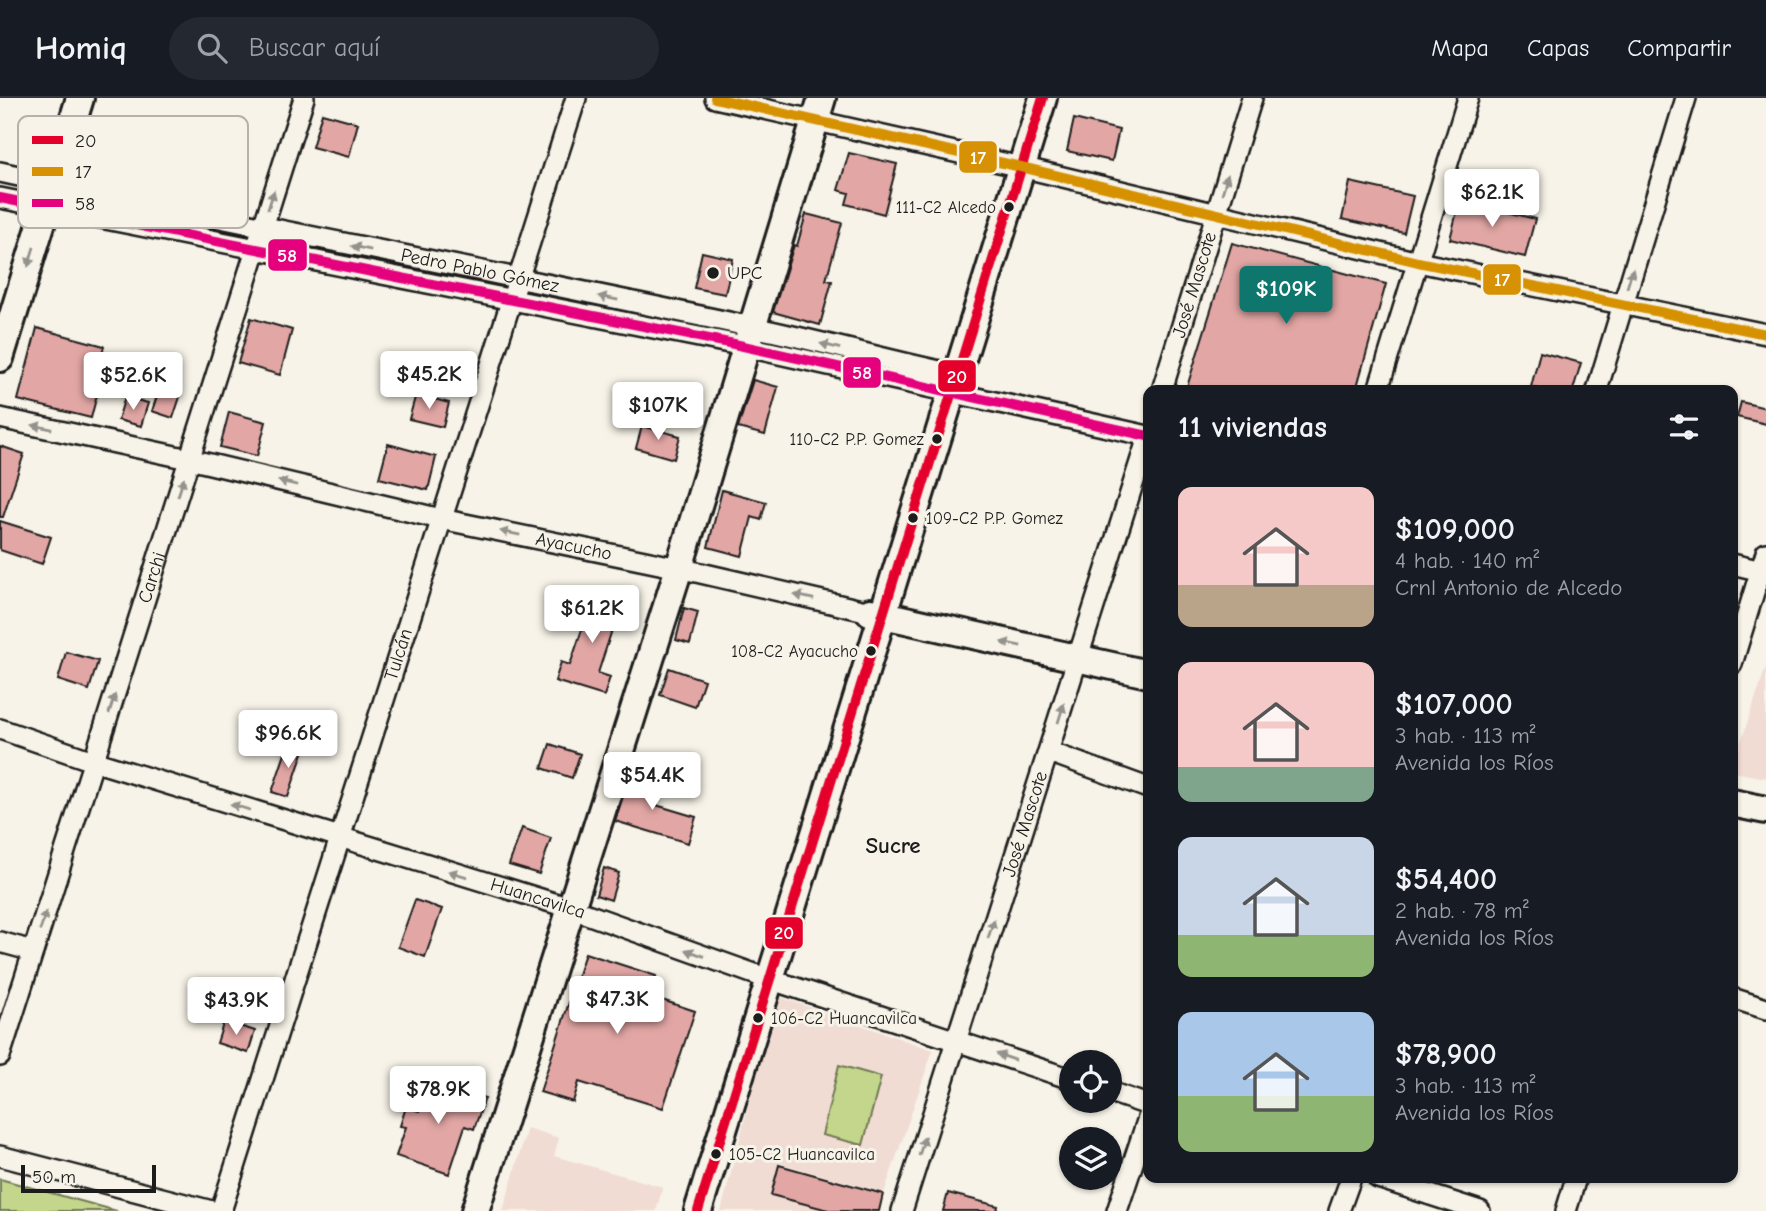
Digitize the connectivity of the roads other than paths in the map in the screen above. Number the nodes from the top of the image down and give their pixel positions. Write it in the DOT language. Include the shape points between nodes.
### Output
graph roads {
  1 [pos="80,98"];
  2 [pos="304,98"];
  3 [pos="576,98"];
  4 [pos="715,98"];
  5 [pos="1030,98"];
  6 [pos="1043,98"];
  7 [pos="1252,98"];
  8 [pos="1468,98"];
  9 [pos="1686,98"];
  10 [pos="813,108"];
  11 [pos="74,116"];
  12 [pos="1016,166"];
  13 [pos="0,172"];
  14 [pos="18,180"];
  15 [pos="18,197"];
  16 [pos="0,198"];
  17 [pos="1215,215"];
  18 [pos="248,226"];
  19 [pos="39,228"];
  20 [pos="173,228"];
  21 [pos="262,228"];
  22 [pos="255,250"];
  23 [pos="1418,262"];
  24 [pos="518,280"];
  25 [pos="512,300"];
  26 [pos="1621,305"];
  27 [pos="1766,334"];
  28 [pos="743,335"];
  29 [pos="0,358"];
  30 [pos="948,383"];
  31 [pos="1164,385"];
  32 [pos="1380,385"];
  33 [pos="1598,385"];
  34 [pos="0,418"];
  35 [pos="1143,435"];
  36 [pos="1143,452"];
  37 [pos="190,459"];
  38 [pos="441,519"];
  39 [pos="1738,564"];
  40 [pos="1764,565"];
  41 [pos="671,567"];
  42 [pos="877,614"];
  43 [pos="1738,645"];
  44 [pos="1078,659"];
  45 [pos="1143,673"];
  46 [pos="0,729"];
  47 [pos="1049,752"];
  48 [pos="93,761"];
  49 [pos="1143,786"];
  50 [pos="1738,804"];
  51 [pos="1766,810"];
  52 [pos="341,838"];
  53 [pos="563,906"];
  54 [pos="0,942"];
  55 [pos="33,951"];
  56 [pos="765,978"];
  57 [pos="1738,1000"];
  58 [pos="1766,1009"];
  59 [pos="955,1039"];
  60 [pos="0,1056"];
  61 [pos="1059,1075"];
  62 [pos="1122,1096"];
  63 [pos="1143,1103"];
  64 [pos="1143,1133"];
  65 [pos="0,1156"];
  66 [pos="1349,1183"];
  67 [pos="1393,1183"];
  68 [pos="1574,1183"];
  69 [pos="212,1211"];
  70 [pos="221,1211"];
  71 [pos="464,1211"];
  72 [pos="475,1211"];
  73 [pos="685,1211"];
  74 [pos="698,1211"];
  75 [pos="902,1211"];
  76 [pos="1117,1211"];
  77 [pos="1339,1211"];
  78 [pos="1480,1211"];
  79 [pos="1566,1211"];
  1 -- 11 [label="main road"];
  21 -- 2 [label="street, Carchi, one-way"];
  3 -- 24 [label="street, Tulcán"];
  4 -- 10 [label="street"];
  5 -- 12 [label="main road"];
  6 -- 12 [label="main road"];
  17 -- 7 [label="street, José Mascote, one-way"];
  8 -- 23 [label="street"];
  26 -- 9 [label="street, one-way"];
  10 -- 12 [label="street"];
  10 -- 28 [label="main road"];
  12 -- 17 [label="street"];
  12 -- 30 [label="main road"];
  13 -- 14 [label="street, Pedro Pablo Gómez"];
  15 -- 16 [label="street, Pedro Pablo Gómez"];
  17 -- 23 [label="street"];
  17 -- 31 [label="street, José Mascote"];
  18 -- 21 [label="street, Pedro Pablo Gómez"];
  19 -- 29 [label="main road, one-way"];
  20 -- 22 [label="street, Pedro Pablo Gómez"];
  21 -- 22 [label="street, Carchi"];
  24 -- 21 [label="street, Pedro Pablo Gómez, one-way"];
  22 -- 25 [label="street, Pedro Pablo Gómez"];
  22 -- 37 [label="street, Carchi"];
  23 -- 26 [label="street"];
  23 -- 32 [label="street"];
  24 -- 25 [label="street, Tulcán"];
  28 -- 24 [label="street, Pedro Pablo Gómez, one-way"];
  25 -- 28 [label="street, Pedro Pablo Gómez"];
  25 -- 38 [label="street, Tulcán"];
  26 -- 27 [label="street"];
  26 -- 33 [label="street"];
  28 -- 30 [label="street, Pedro Pablo Gómez"];
  28 -- 41 [label="main road"];
  30 -- 35 [label="street, Pedro Pablo Gómez"];
  30 -- 42 [label="main road"];
  37 -- 34 [label="street, Ayacucho, one-way"];
  36 -- 44 [label="street, José Mascote"];
  38 -- 37 [label="street, Ayacucho, one-way"];
  48 -- 37 [label="street, Carchi, one-way"];
  41 -- 38 [label="street, Ayacucho, one-way"];
  38 -- 52 [label="street, Tulcán"];
  39 -- 40 [label="street"];
  40 -- 43 [label="street"];
  42 -- 41 [label="street, Ayacucho, one-way"];
  41 -- 53 [label="main road"];
  44 -- 42 [label="main road, Ayacucho, one-way"];
  42 -- 56 [label="main road"];
  44 -- 45 [label="main road, Ayacucho"];
  47 -- 44 [label="street, José Mascote, one-way"];
  46 -- 48 [label="street, Huancavilca"];
  47 -- 49 [label="street"];
  59 -- 47 [label="street, José Mascote, one-way"];
  52 -- 48 [label="street, Huancavilca, one-way"];
  55 -- 48 [label="street, Carchi, one-way"];
  50 -- 51 [label="main road"];
  53 -- 52 [label="street, Huancavilca, one-way"];
  52 -- 70 [label="street, Tulcán"];
  56 -- 53 [label="street, Huancavilca, one-way"];
  53 -- 71 [label="main road"];
  53 -- 72 [label="main road"];
  54 -- 55 [label="street"];
  55 -- 60 [label="street, Carchi"];
  56 -- 59 [label="street, Huancavilca"];
  56 -- 73 [label="main road"];
  56 -- 74 [label="main road"];
  57 -- 58 [label="street"];
  61 -- 59 [label="street, Huancavilca, one-way"];
  75 -- 59 [label="street, José Mascote, one-way"];
  62 -- 63 [label="street"];
  64 -- 76 [label="street"];
  65 -- 69 [label="street"];
  66 -- 77 [label="street"];
  67 -- 78 [label="street"];
  68 -- 79 [label="street"];
}
